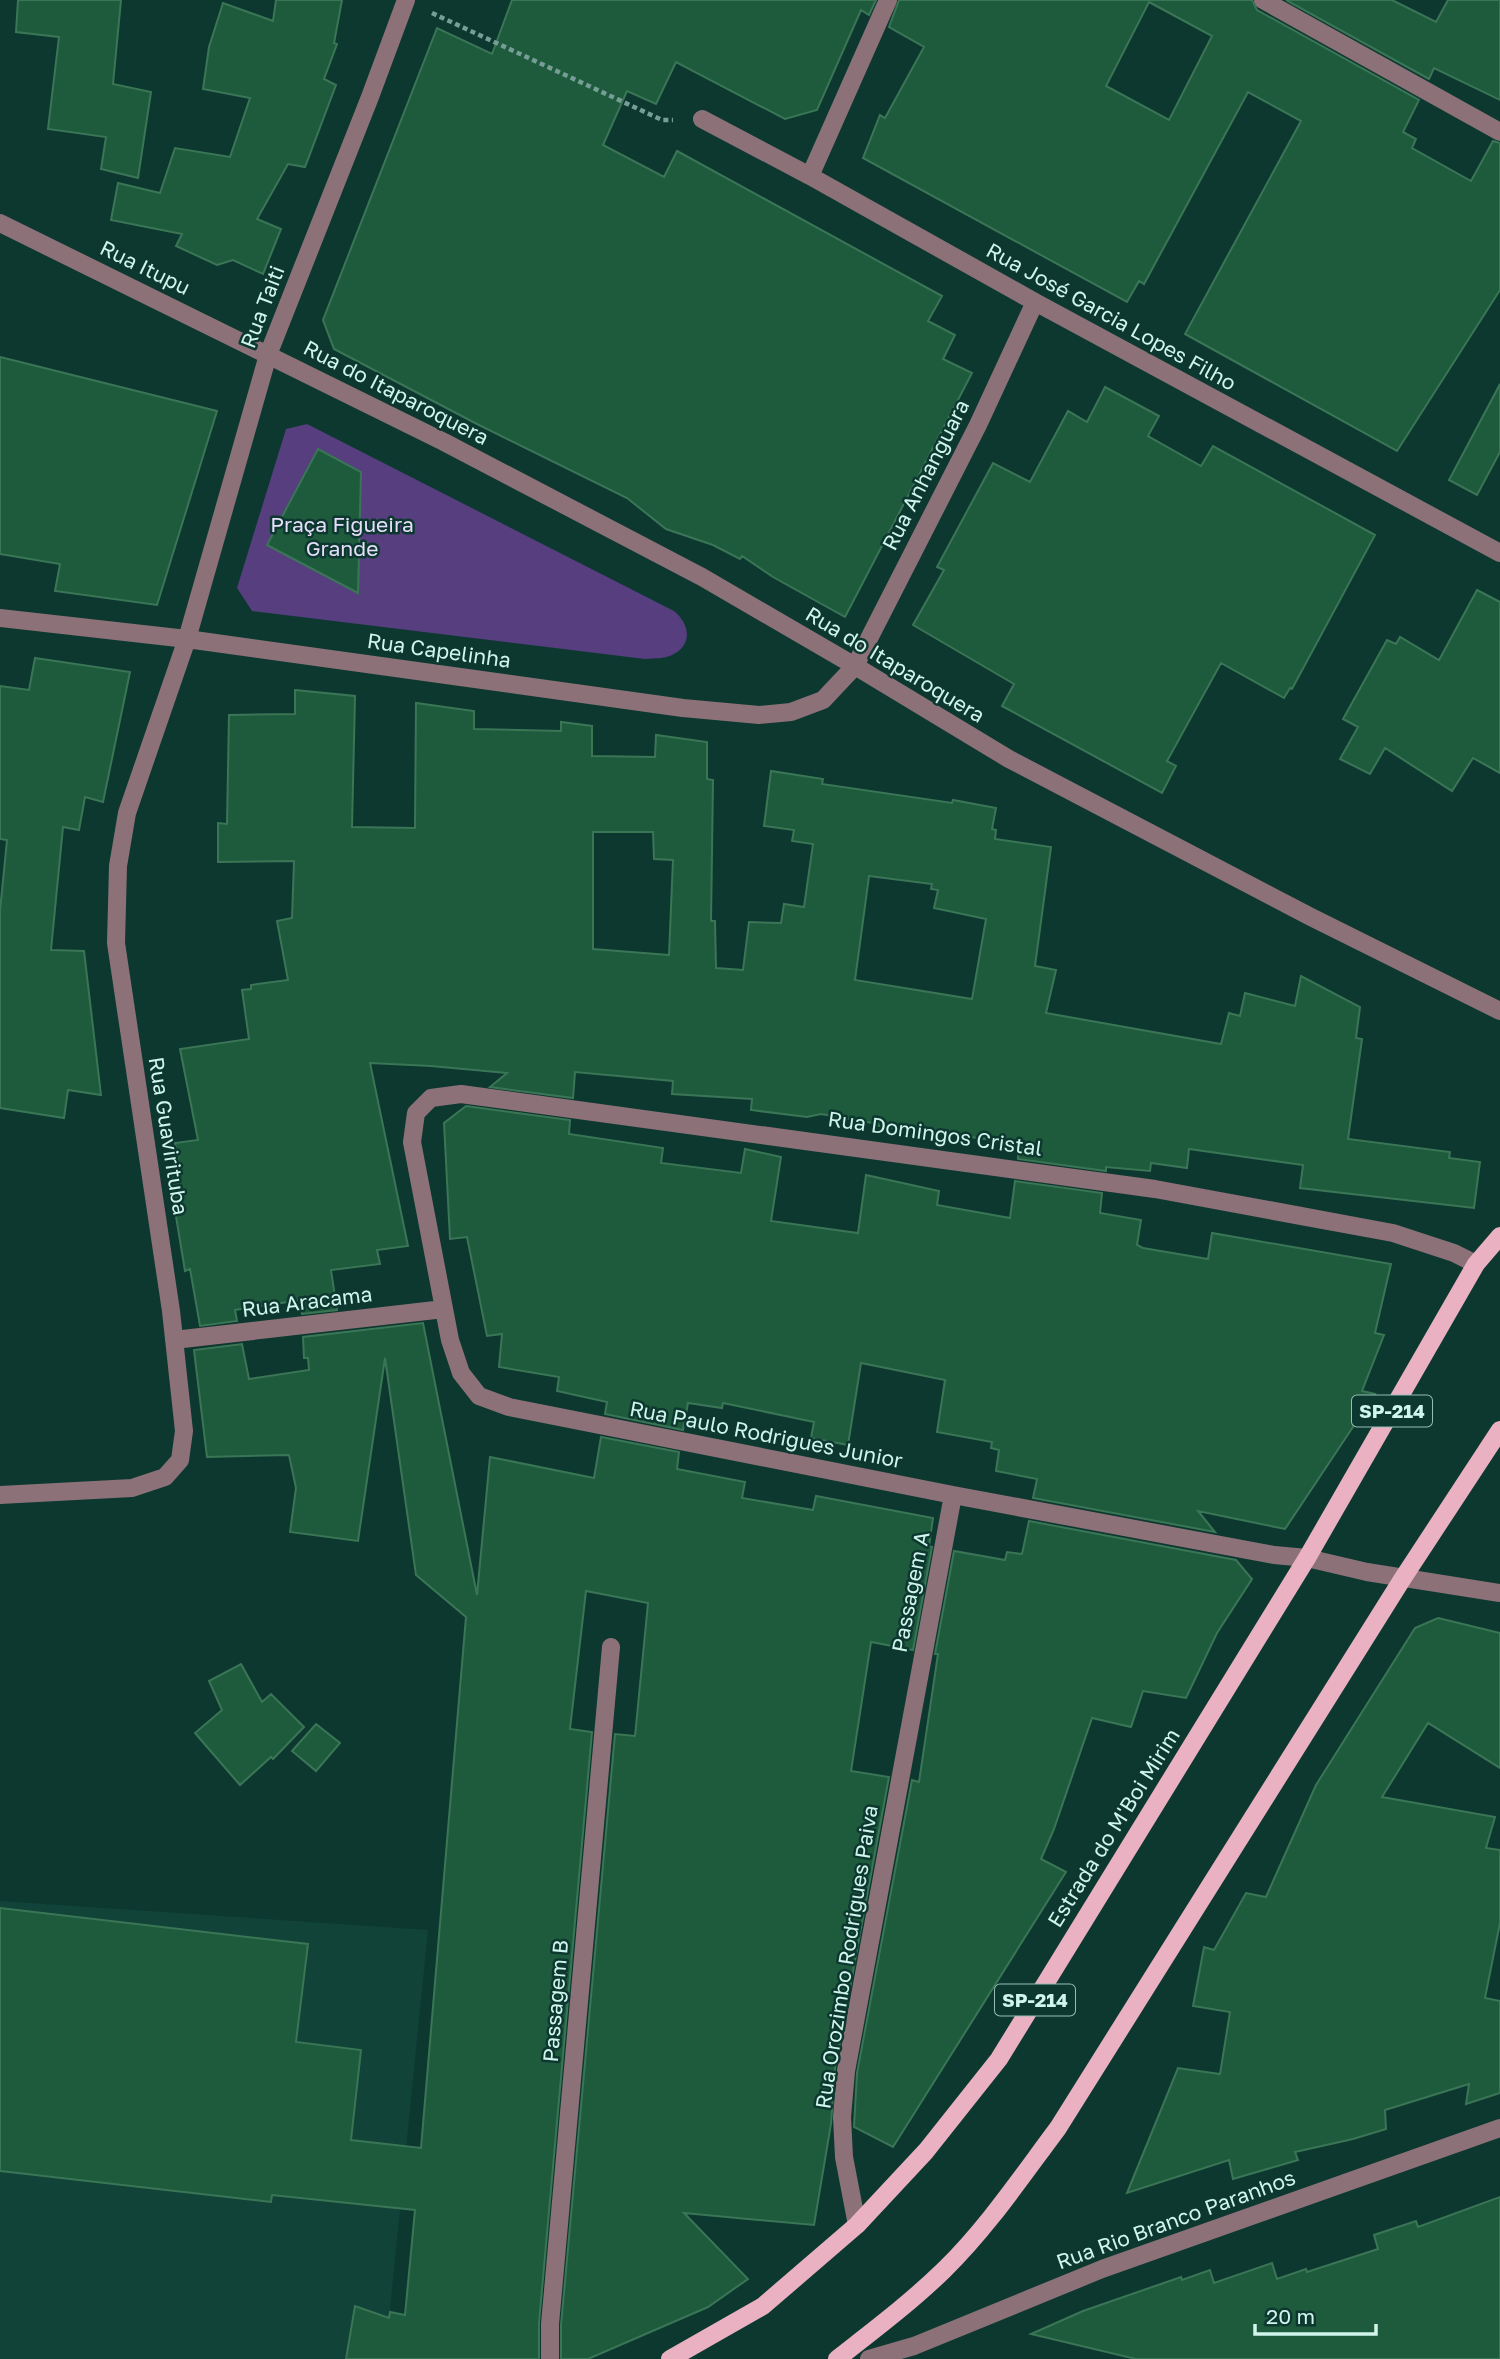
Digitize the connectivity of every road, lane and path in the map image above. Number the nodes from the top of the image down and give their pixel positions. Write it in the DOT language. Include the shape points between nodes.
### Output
graph roads {
  1 [pos="406,0"];
  2 [pos="888,0"];
  3 [pos="1264,0"];
  4 [pos="702,120"];
  5 [pos="1500,132"];
  6 [pos="810,176"];
  7 [pos="0,223"];
  8 [pos="1035,302"];
  9 [pos="268,355"];
  10 [pos="1500,553"];
  11 [pos="0,618"];
  12 [pos="187,639"];
  13 [pos="855,666"];
  14 [pos="1500,1011"];
  15 [pos="412,1142"];
  16 [pos="1500,1236"];
  17 [pos="1476,1264"];
  18 [pos="444,1308"];
  19 [pos="174,1340"];
  20 [pos="1500,1430"];
  21 [pos="0,1494"];
  22 [pos="953,1494"];
  23 [pos="1307,1558"];
  24 [pos="1404,1578"];
  25 [pos="1500,1593"];
  26 [pos="611,1647"];
  27 [pos="915,1697"];
  28 [pos="1500,2128"];
  29 [pos="857,2225"];
  30 [pos="550,2359"];
  31 [pos="670,2359"];
  32 [pos="837,2359"];
  33 [pos="869,2359"];
  1 -- 4 [label="path" via="662,120"];
  1 -- 9 [label="street, Rua Taiti"];
  2 -- 6 [label="street"];
  3 -- 5 [label="street"];
  4 -- 6 [label="street, Rua José Garcia Lopes Filho"];
  6 -- 8 [label="street, Rua José Garcia Lopes Filho"];
  7 -- 9 [label="street, Rua Itupu"];
  8 -- 10 [label="street, Rua José Garcia Lopes Filho"];
  8 -- 13 [label="street, Rua Anhanguara"];
  9 -- 12 [label="street, Rua Taiti"];
  9 -- 13 [label="street, Rua do Itaparoquera" via="702,577"];
  11 -- 12 [label="street, Rua Capelinha"];
  12 -- 13 [label="street, Rua Capelinha" via="759,715 791,712 823,701"];
  12 -- 19 [label="street, Rua Guavirituba" via="127,813 118,866 116,943"];
  13 -- 14 [label="street, Rua do Itaparoquera" via="1009,759"];
  15 -- 17 [label="street, Rua Domingos Cristal" via="416,1112 431,1098 461,1094 1155,1189 1393,1234"];
  15 -- 18 [label="street, Rua Paulo Rodrigues Junior"];
  16 -- 17 [label="main road, Estrada do M'Boi Mirim / SP-214"];
  17 -- 23 [label="main road, Estrada do M'Boi Mirim / SP-214"];
  18 -- 19 [label="street, Rua Aracama"];
  18 -- 22 [label="street, Rua Paulo Rodrigues Junior" via="461,1373 480,1396 509,1407"];
  19 -- 21 [label="street, Rua Guavirituba" via="184,1431 180,1460 165,1476 132,1488"];
  20 -- 24 [label="main road"];
  22 -- 23 [label="street, Rua Paulo Rodrigues Junior"];
  22 -- 27 [label="street, Passagem A"];
  23 -- 24 [label="street, Rua Paulo Rodrigues Junior"];
  23 -- 29 [label="main road, Estrada do M'Boi Mirim / SP-214" via="999,2059 926,2151"];
  24 -- 25 [label="street, Rua Paulo Rodrigues Junior"];
  24 -- 32 [label="main road" via="1058,2128 946,2268"];
  26 -- 30 [label="street, Passagem B"];
  27 -- 29 [label="street, Rua Orozimbo Rodrigues Paiva" via="846,2071 844,2157"];
  28 -- 33 [label="street, Rua Rio Branco Paranhos" via="1102,2269 914,2346"];
  29 -- 31 [label="main road, Estrada do M'Boi Mirim / SP-214" via="763,2306"];
}
